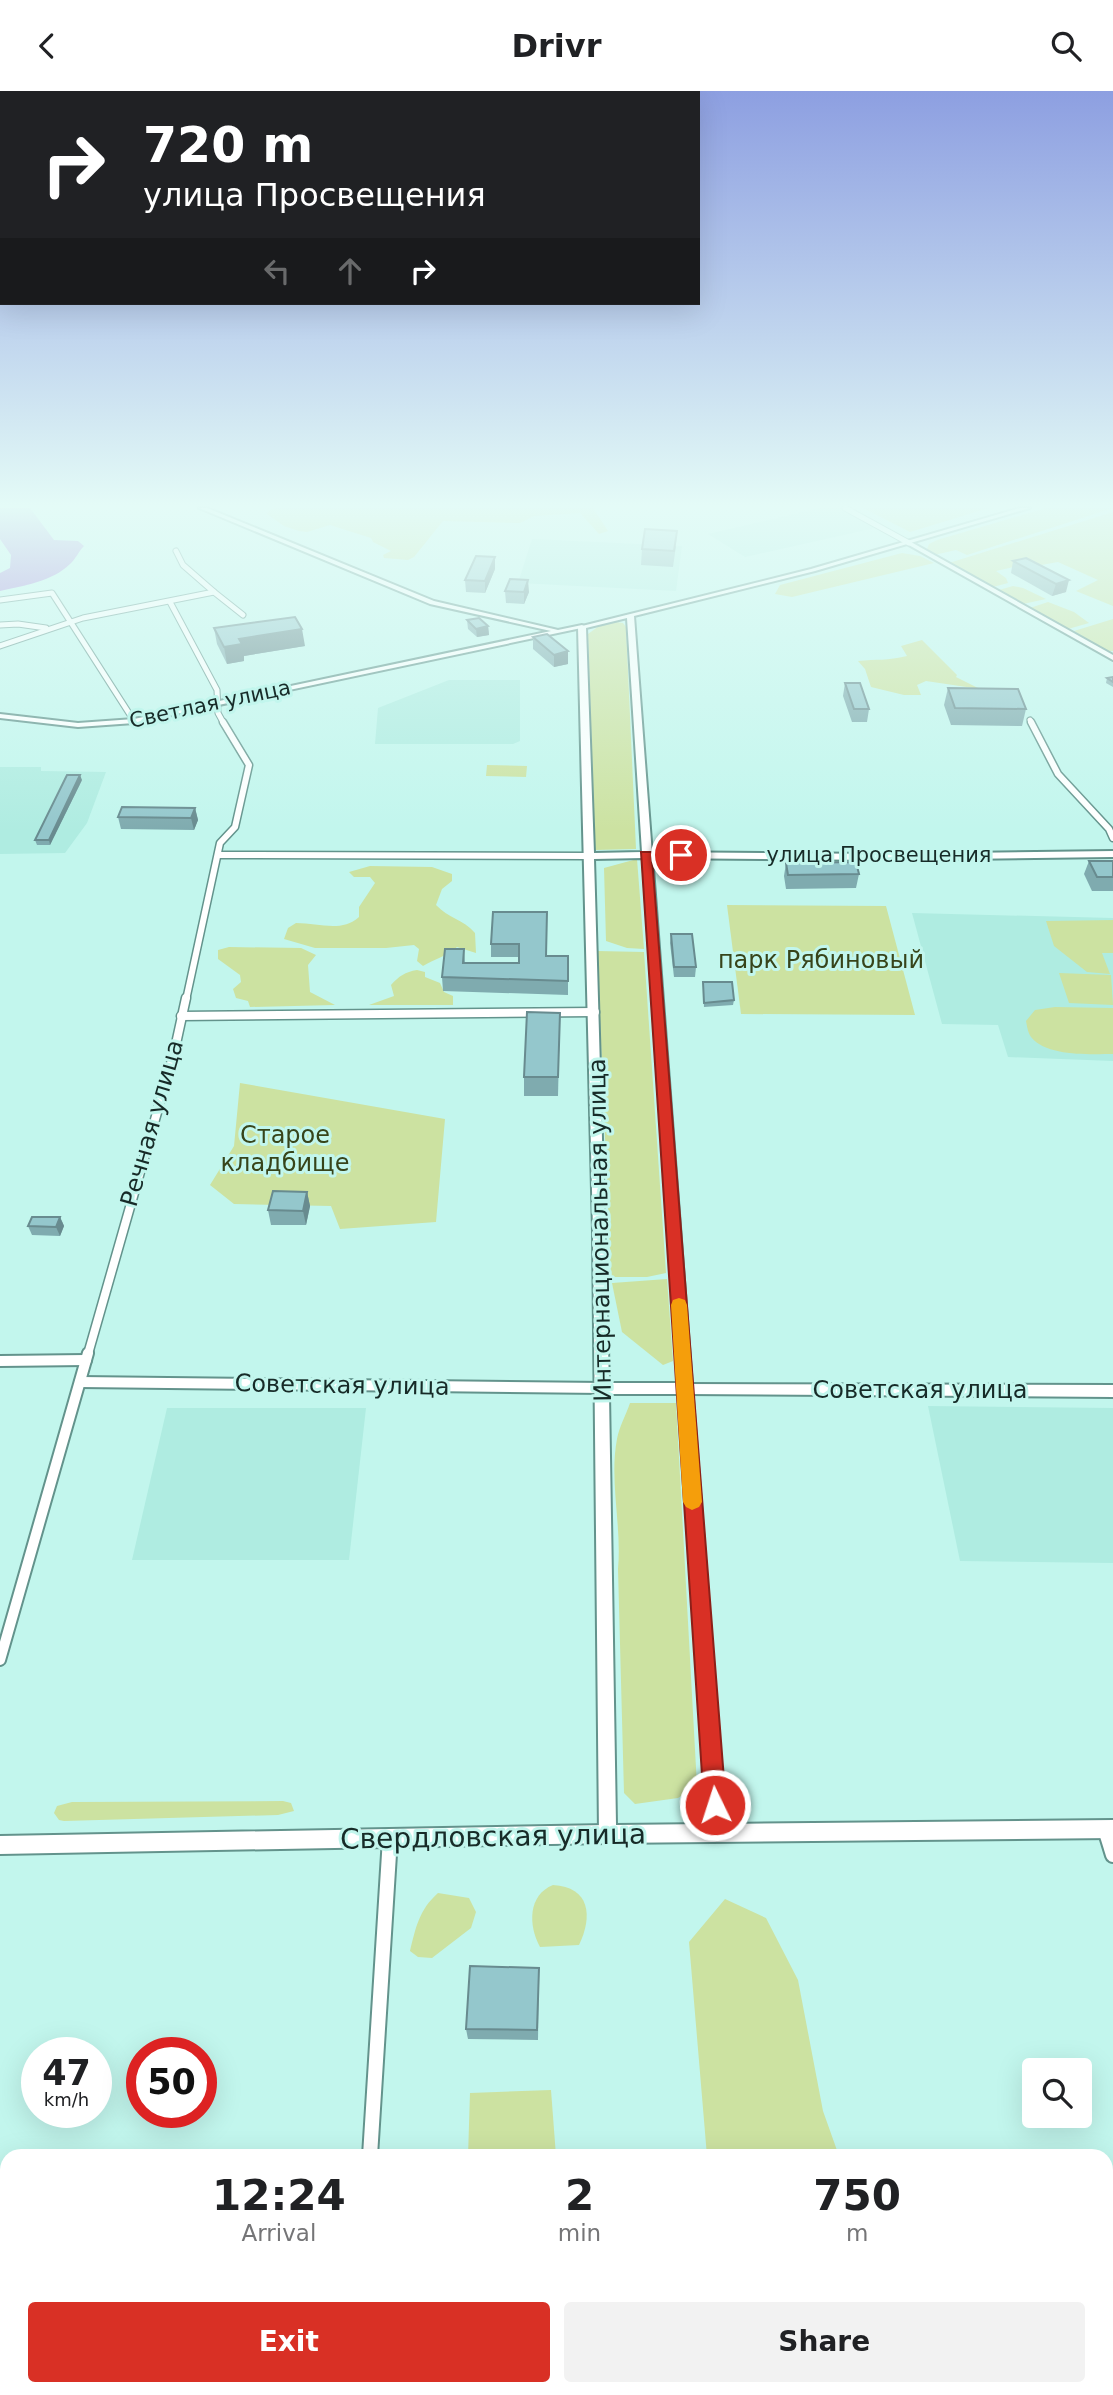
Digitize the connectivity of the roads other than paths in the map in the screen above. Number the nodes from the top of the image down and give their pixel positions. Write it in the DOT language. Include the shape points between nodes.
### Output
graph roads {
  1 [pos="630,615"];
  2 [pos="67,616"];
  3 [pos="100,616"];
  4 [pos="177,616"];
  5 [pos="486,616"];
  6 [pos="628,616"];
  7 [pos="1037,616"];
  8 [pos="71,621"];
  9 [pos="0,625"];
  10 [pos="582,627"];
  11 [pos="48,628"];
  12 [pos="558,632"];
  13 [pos="0,646"];
  14 [pos="1113,659"];
  15 [pos="218,702"];
  16 [pos="0,716"];
  17 [pos="1030,720"];
  18 [pos="134,721"];
  19 [pos="1113,838"];
  20 [pos="1113,854"];
  21 [pos="218,855"];
  22 [pos="646,855"];
  23 [pos="592,856"];
  24 [pos="595,1013"];
  25 [pos="181,1016"];
  26 [pos="86,1360"];
  27 [pos="0,1361"];
  28 [pos="80,1382"];
  29 [pos="604,1388"];
  30 [pos="685,1389"];
  31 [pos="1113,1391"];
  32 [pos="0,1660"];
  33 [pos="1109,1829"];
  34 [pos="717,1833"];
  35 [pos="608,1834"];
  36 [pos="390,1838"];
  37 [pos="0,1845"];
  38 [pos="1113,1855"];
  39 [pos="370,2149"];
  1 -- 22 [label="main road"];
  2 -- 8 [label="street"];
  3 -- 8 [label="street"];
  4 -- 15 [label="street, Речная улица" via="217,690"];
  5 -- 12 [label="main road"];
  6 -- 10 [label="main road, Светлая улица"];
  7 -- 14 [label="main road"];
  8 -- 11 [label="street"];
  8 -- 18 [label="street"];
  9 -- 11 [label="street"];
  10 -- 12 [label="main road, Светлая улица"];
  10 -- 23 [label="main road, Интернациональная улица"];
  11 -- 13 [label="street"];
  12 -- 15 [label="main road, Светлая улица"];
  15 -- 18 [label="main road, Светлая улица"];
  15 -- 21 [label="street, Речная улица" via="218,713 249,765 235,827 220,843"];
  16 -- 18 [label="main road, Светлая улица" via="78,725"];
  17 -- 19 [label="street" via="1058,774"];
  20 -- 22 [label="main road, улица Просвещения"];
  21 -- 23 [label="street"];
  21 -- 25 [label="street, Речная улица"];
  22 -- 23 [label="main road, улица Просвещения"];
  22 -- 30 [label="main road"];
  23 -- 24 [label="main road, Интернациональная улица"];
  24 -- 25 [label="street"];
  24 -- 29 [label="main road, Интернациональная улица"];
  25 -- 26 [label="street, Речная улица"];
  26 -- 27 [label="street"];
  26 -- 28 [label="street, Речная улица"];
  28 -- 29 [label="street, Советская улица"];
  28 -- 32 [label="street, Речная улица"];
  29 -- 30 [label="main road, Советская улица"];
  29 -- 35 [label="main road, Интернациональная улица"];
  30 -- 31 [label="main road, Советская улица"];
  30 -- 34 [label="main road"];
  33 -- 34 [label="main road, Свердловская улица"];
  33 -- 38 [label="street"];
  34 -- 35 [label="main road, Свердловская улица"];
  35 -- 36 [label="main road, Свердловская улица"];
  36 -- 37 [label="main road, Свердловская улица"];
  36 -- 39 [label="street"];
}
